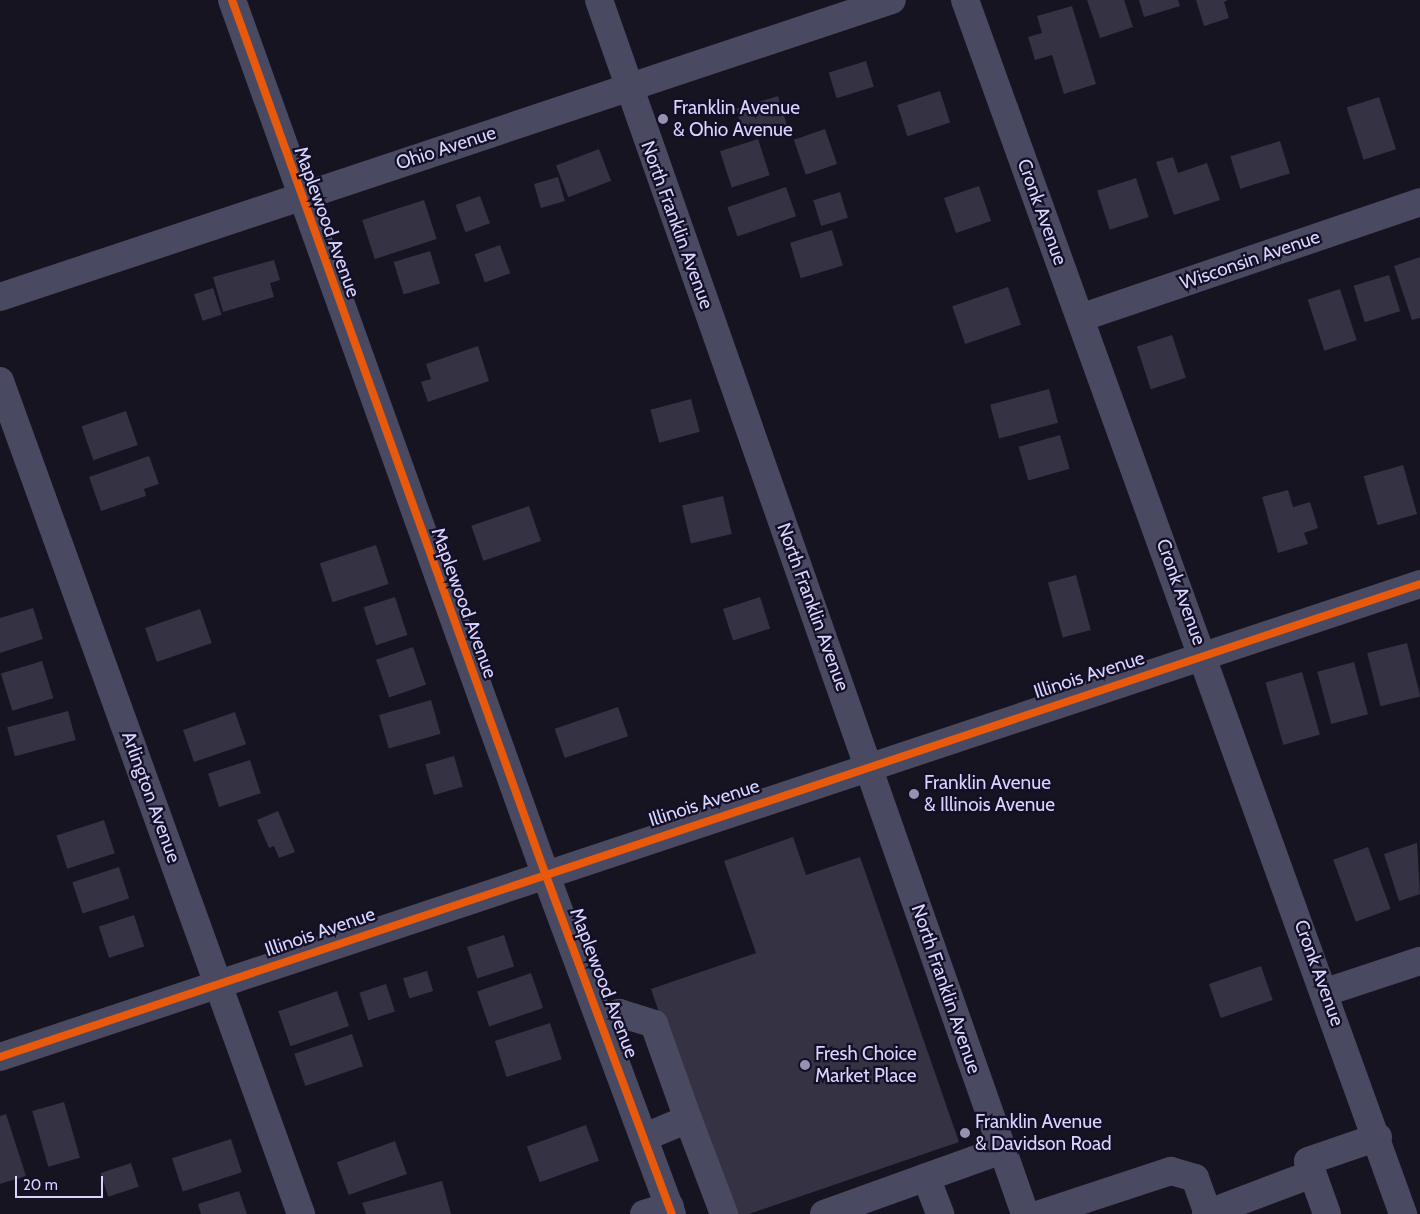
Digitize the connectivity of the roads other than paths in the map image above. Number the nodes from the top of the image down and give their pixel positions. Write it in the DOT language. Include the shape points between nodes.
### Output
graph roads {
  1 [pos="232,0"];
  2 [pos="599,0"];
  3 [pos="892,0"];
  4 [pos="965,0"];
  5 [pos="629,88"];
  6 [pos="300,196"];
  7 [pos="1420,202"];
  8 [pos="0,297"];
  9 [pos="1080,318"];
  10 [pos="0,381"];
  11 [pos="1420,584"];
  12 [pos="1204,655"];
  13 [pos="870,765"];
  14 [pos="545,873"];
  15 [pos="1420,961"];
  16 [pos="219,984"];
  17 [pos="1326,992"];
  18 [pos="600,1019"];
  19 [pos="0,1057"];
  20 [pos="688,1119"];
  21 [pos="645,1136"];
  22 [pos="1378,1137"];
  23 [pos="1002,1150"];
  24 [pos="1312,1174"];
  25 [pos="926,1177"];
  26 [pos="1242,1208"];
  27 [pos="671,1210"];
  28 [pos="837,1212"];
  29 [pos="301,1214"];
  30 [pos="644,1214"];
  31 [pos="724,1214"];
  32 [pos="940,1214"];
  33 [pos="1025,1214"];
  34 [pos="1040,1214"];
  35 [pos="1207,1214"];
  36 [pos="1327,1214"];
  37 [pos="1403,1214"];
  1 -- 6 [label="street, Maplewood Avenue"];
  2 -- 5 [label="street, North Franklin Avenue"];
  3 -- 5 [label="street, Ohio Avenue"];
  4 -- 9 [label="street, Cronk Avenue"];
  5 -- 6 [label="street, Ohio Avenue"];
  5 -- 13 [label="street, North Franklin Avenue"];
  6 -- 8 [label="street, Ohio Avenue"];
  6 -- 14 [label="street, Maplewood Avenue"];
  7 -- 9 [label="street, Wisconsin Avenue"];
  9 -- 12 [label="street, Cronk Avenue"];
  10 -- 16 [label="street, Arlington Avenue"];
  11 -- 12 [label="street, Illinois Avenue"];
  12 -- 13 [label="street, Illinois Avenue"];
  12 -- 17 [label="street, Cronk Avenue"];
  13 -- 14 [label="street, Illinois Avenue"];
  13 -- 23 [label="street, North Franklin Avenue"];
  14 -- 16 [label="street, Illinois Avenue"];
  14 -- 18 [label="street, Maplewood Avenue"];
  15 -- 17 [label="street"];
  16 -- 19 [label="street, Illinois Avenue"];
  16 -- 29 [label="street, Arlington Avenue"];
  17 -- 22 [label="street, Cronk Avenue"];
  18 -- 20 [label="street" via="619,1013 654,1024"];
  18 -- 21 [label="street, Maplewood Avenue"];
  20 -- 21 [label="street"];
  20 -- 31 [label="street"];
  21 -- 27 [label="street, Maplewood Avenue"];
  22 -- 24 [label="street" via="1308,1161"];
  22 -- 37 [label="street, Cronk Avenue"];
  23 -- 25 [label="street"];
  23 -- 33 [label="street, North Franklin Avenue"];
  24 -- 26 [label="street"];
  24 -- 36 [label="street"];
  25 -- 28 [label="street"];
  25 -- 32 [label="street"];
  26 -- 35 [label="street"];
  27 -- 30 [label="street"];
  34 -- 35 [label="street" via="1171,1171 1195,1178"];
}
